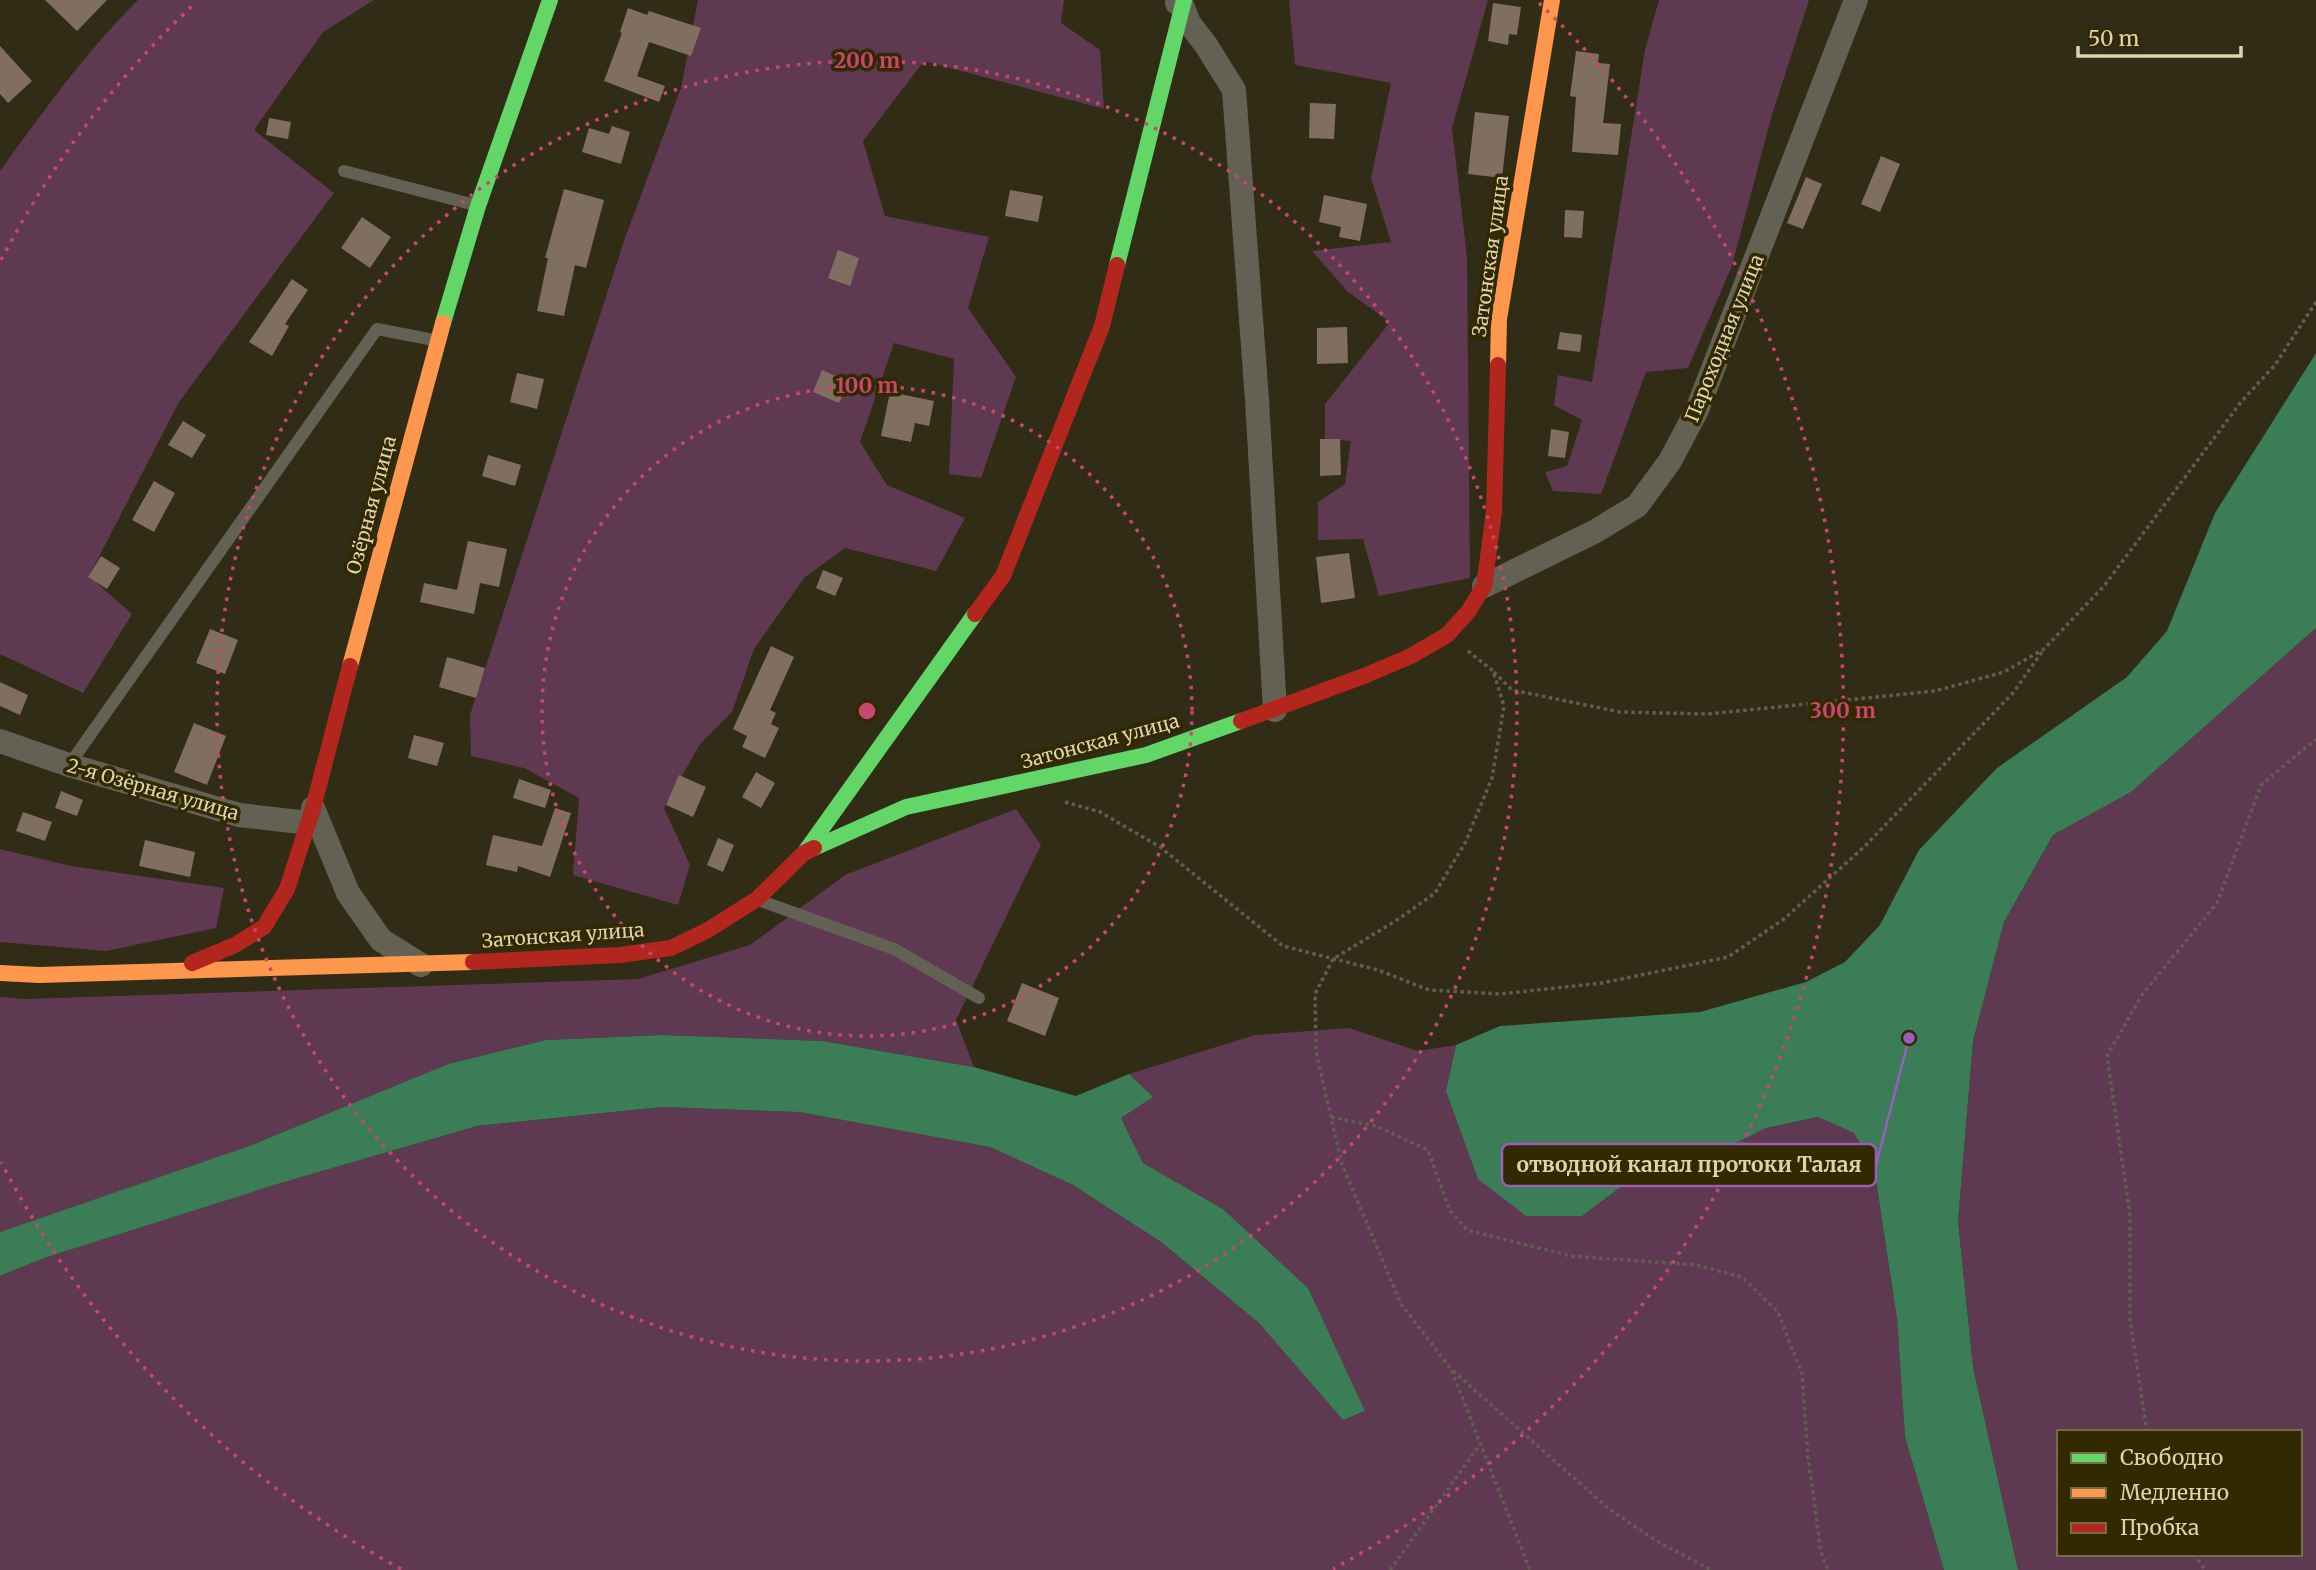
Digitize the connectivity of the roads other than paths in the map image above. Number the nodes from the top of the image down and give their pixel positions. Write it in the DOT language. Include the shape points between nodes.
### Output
graph roads {
  1 [pos="550,0"];
  2 [pos="1552,0"];
  3 [pos="1856,0"];
  4 [pos="1179,2"];
  5 [pos="344,171"];
  6 [pos="478,206"];
  7 [pos="438,341"];
  8 [pos="1483,586"];
  9 [pos="1275,710"];
  10 [pos="0,741"];
  11 [pos="69,765"];
  12 [pos="311,816"];
  13 [pos="804,853"];
  14 [pos="757,899"];
  15 [pos="421,965"];
  16 [pos="176,970"];
  17 [pos="0,973"];
  18 [pos="979,998"];
  1 -- 6 [label="street, Озёрная улица"];
  2 -- 8 [label="street, Затонская улица" via="1499,319 1494,512"];
  3 -- 8 [label="street, Пароходная улица" via="1697,411 1670,461 1637,506"];
  4 -- 9 [label="street" via="1234,90"];
  4 -- 13 [label="street" via="1102,326 1003,576"];
  5 -- 6 [label="lane"];
  6 -- 7 [label="street, Озёрная улица"];
  7 -- 11 [label="lane" via="377,329"];
  7 -- 12 [label="street, Озёрная улица"];
  8 -- 9 [label="street, Затонская улица" via="1447,635 1411,656"];
  9 -- 13 [label="street, Затонская улица" via="1146,755 906,807"];
  10 -- 11 [label="street, 2-я Озёрная улица"];
  11 -- 12 [label="street, 2-я Озёрная улица" via="239,815"];
  12 -- 15 [label="street" via="348,893 381,940"];
  12 -- 16 [label="street, Озёрная улица" via="287,889 264,927"];
  13 -- 14 [label="street, Затонская улица"];
  14 -- 15 [label="street, Затонская улица" via="671,948 620,955"];
  14 -- 18 [label="lane" via="894,949"];
  15 -- 16 [label="street, Затонская улица"];
  16 -- 17 [label="street, Затонская улица"];
}
